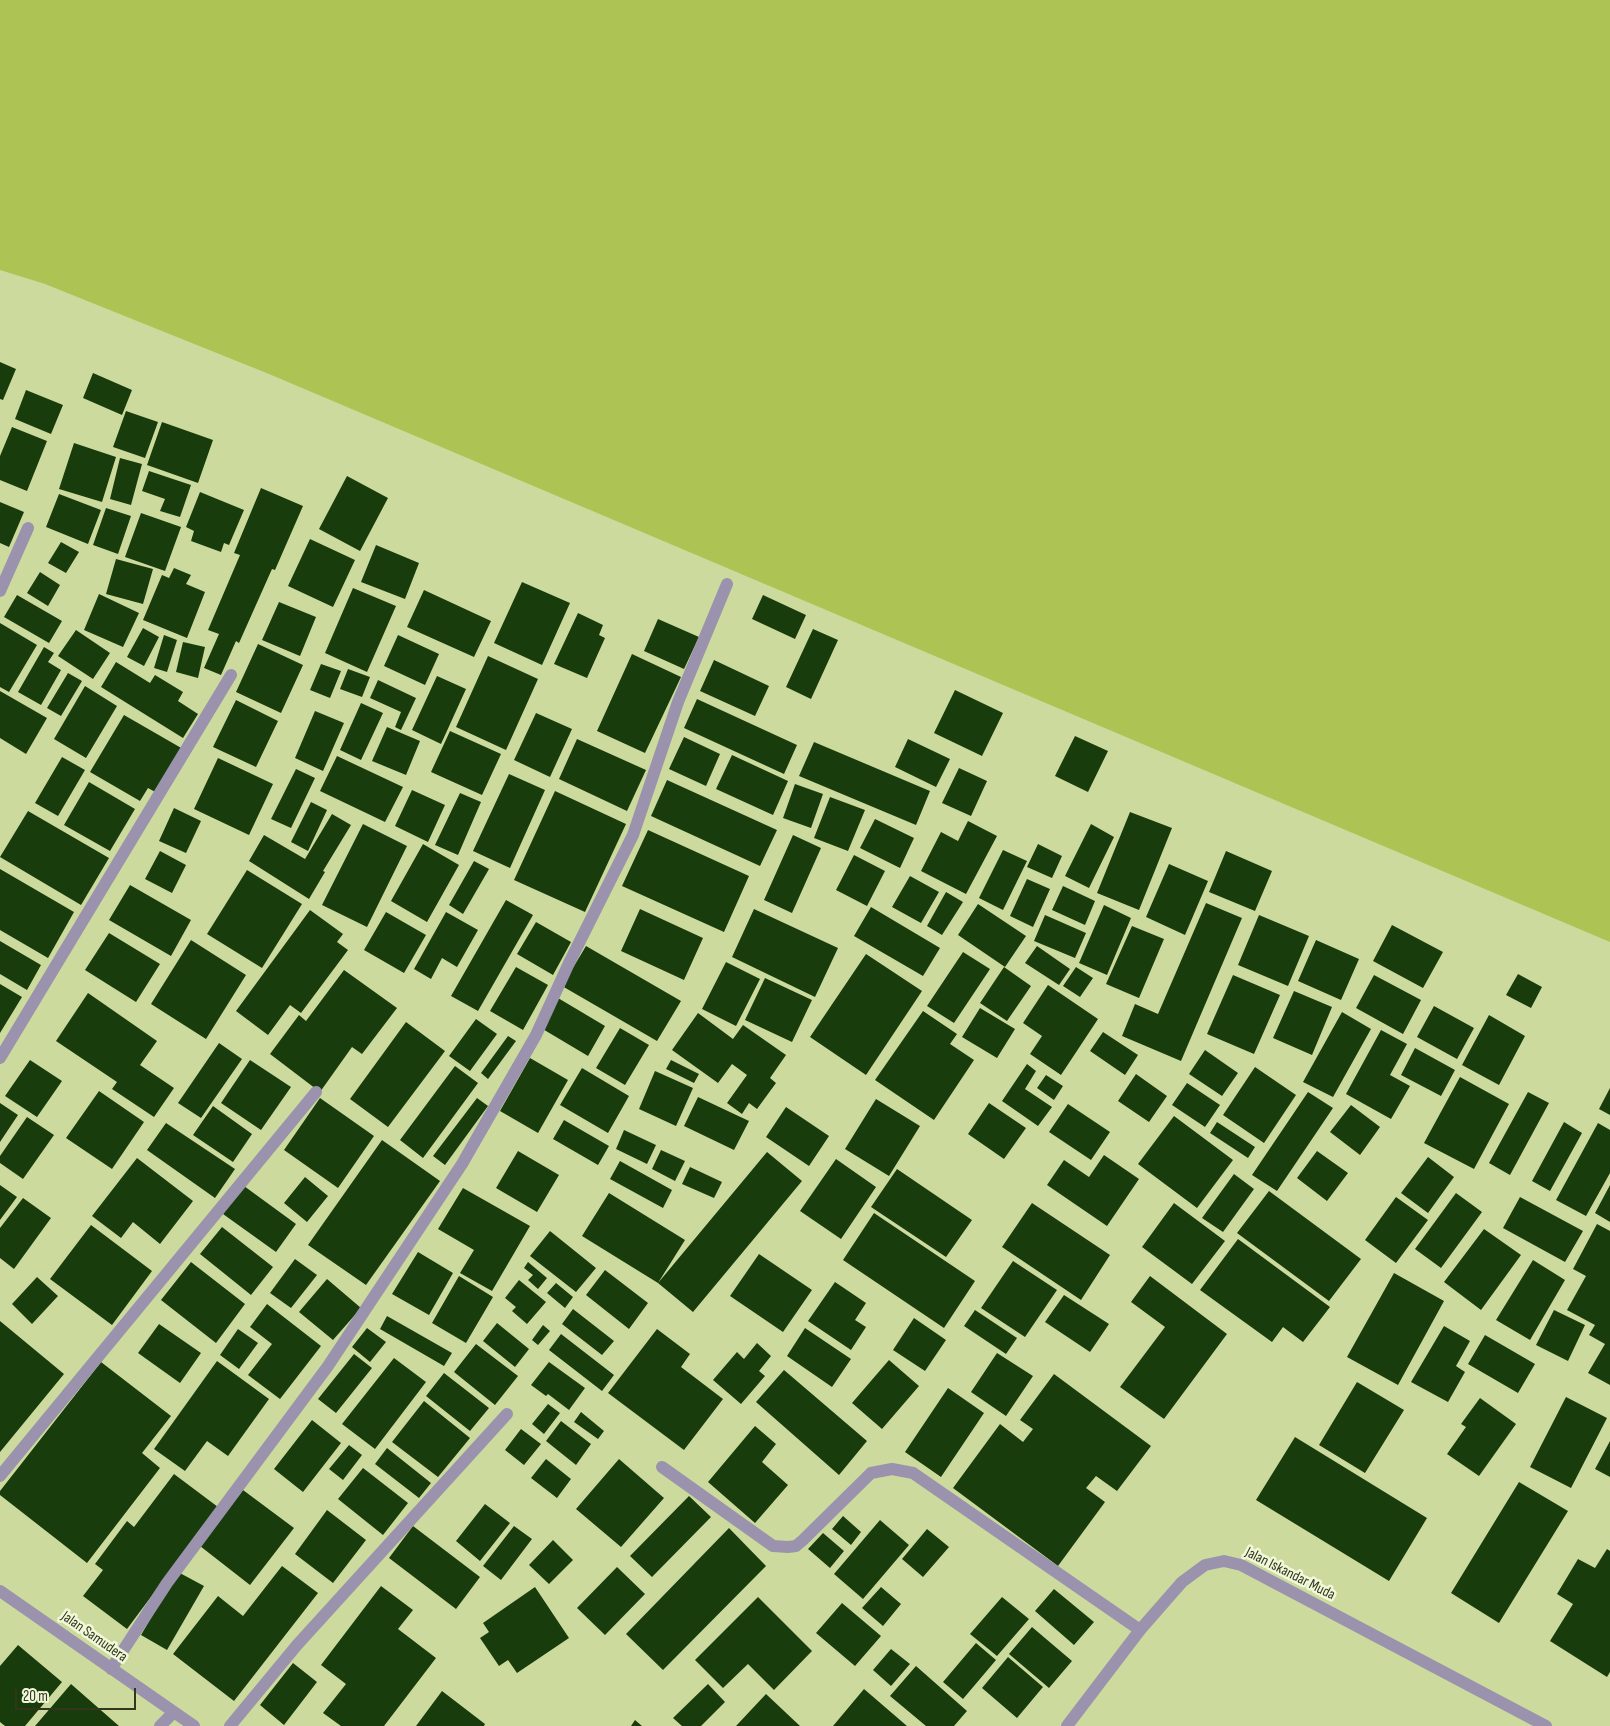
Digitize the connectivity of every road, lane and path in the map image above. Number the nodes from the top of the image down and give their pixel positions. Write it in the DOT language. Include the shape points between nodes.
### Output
graph roads {
  1 [pos="28,528"];
  2 [pos="727,584"];
  3 [pos="0,591"];
  4 [pos="231,675"];
  5 [pos="0,1058"];
  6 [pos="316,1092"];
  7 [pos="507,1414"];
  8 [pos="662,1467"];
  9 [pos="0,1476"];
  10 [pos="2,1595"];
  11 [pos="1140,1630"];
  12 [pos="111,1668"];
  13 [pos="174,1712"];
  14 [pos="160,1726"];
  15 [pos="194,1726"];
  16 [pos="230,1726"];
  17 [pos="1067,1726"];
  18 [pos="1546,1726"];
  1 -- 3 [label="street"];
  2 -- 12 [label="street" via="678,702 633,835 536,1035 462,1164 328,1366 167,1583"];
  4 -- 5 [label="street"];
  6 -- 9 [label="street"];
  7 -- 16 [label="street" via="297,1645"];
  8 -- 11 [label="street" via="773,1546 788,1548 804,1540 871,1474 892,1468 913,1473"];
  10 -- 12 [label="street, Jalan Samudera"];
  11 -- 17 [label="street, Jalan Iskandar Muda"];
  11 -- 18 [label="street, Jalan Iskandar Muda" via="1182,1582 1205,1565 1224,1561 1241,1565"];
  12 -- 13 [label="street, Jalan Samudera"];
  13 -- 14 [label="street"];
  13 -- 15 [label="street, Jalan Samudera"];
}
